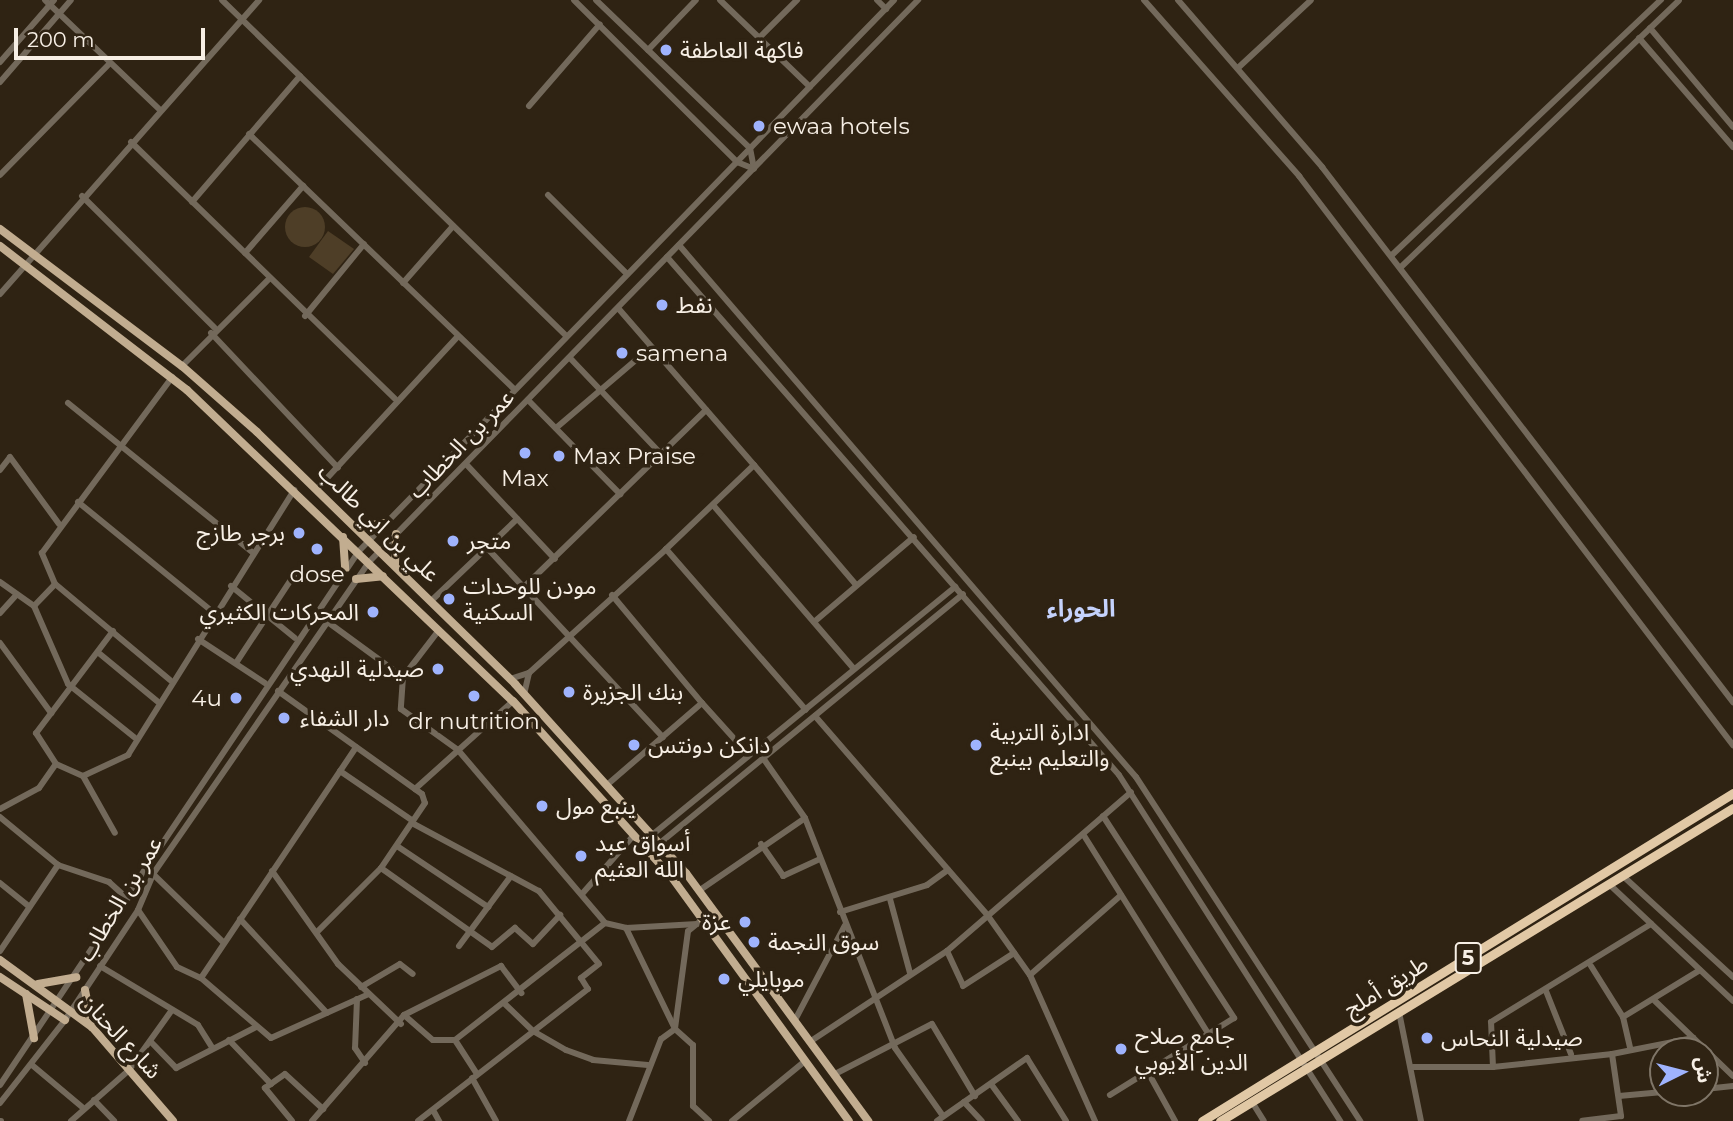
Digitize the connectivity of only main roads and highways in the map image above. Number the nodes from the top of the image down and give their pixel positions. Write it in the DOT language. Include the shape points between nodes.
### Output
graph roads {
  1 [pos="0,229"];
  2 [pos="0,246"];
  3 [pos="385,523"];
  4 [pos="353,524"];
  5 [pos="396,534"];
  6 [pos="342,535"];
  7 [pos="396,567"];
  8 [pos="345,569"];
  9 [pos="385,577"];
  10 [pos="356,579"];
  11 [pos="1733,793"];
  12 [pos="1733,808"];
  13 [pos="0,960"];
  14 [pos="76,977"];
  15 [pos="0,978"];
  16 [pos="35,984"];
  17 [pos="85,990"];
  18 [pos="26,994"];
  19 [pos="65,1020"];
  20 [pos="92,1027"];
  21 [pos="34,1038"];
  22 [pos="173,1121"];
  23 [pos="849,1121"];
  24 [pos="868,1121"];
  25 [pos="1202,1121"];
  26 [pos="1220,1121"];
  1 -- 4 [label="main road, علي بن ابي طالب" via="182,366"];
  2 -- 6 [label="main road, علي بن ابي طالب" via="172,377"];
  3 -- 4 [label="main road" via="369,530"];
  4 -- 7 [label="main road, علي بن ابي طالب"];
  5 -- 7 [label="main road" via="391,550"];
  6 -- 8 [label="main road"];
  6 -- 9 [label="main road, علي بن ابي طالب"];
  7 -- 24 [label="main road, علي بن ابي طالب" via="510,679 660,844 699,890"];
  9 -- 10 [label="main road"];
  9 -- 23 [label="main road, علي بن ابي طالب" via="513,701 634,835"];
  11 -- 25 [label="highway, طريق أملج / 5"];
  12 -- 26 [label="highway, طريق أملج / 5"];
  13 -- 16 [label="main road, شارع الحنان"];
  14 -- 16 [label="main road"];
  15 -- 18 [label="main road, شارع الحنان"];
  16 -- 20 [label="main road, شارع الحنان"];
  17 -- 20 [label="main road"];
  18 -- 19 [label="main road, شارع الحنان"];
  18 -- 21 [label="main road"];
  20 -- 22 [label="main road, شارع الحنان"];
}
